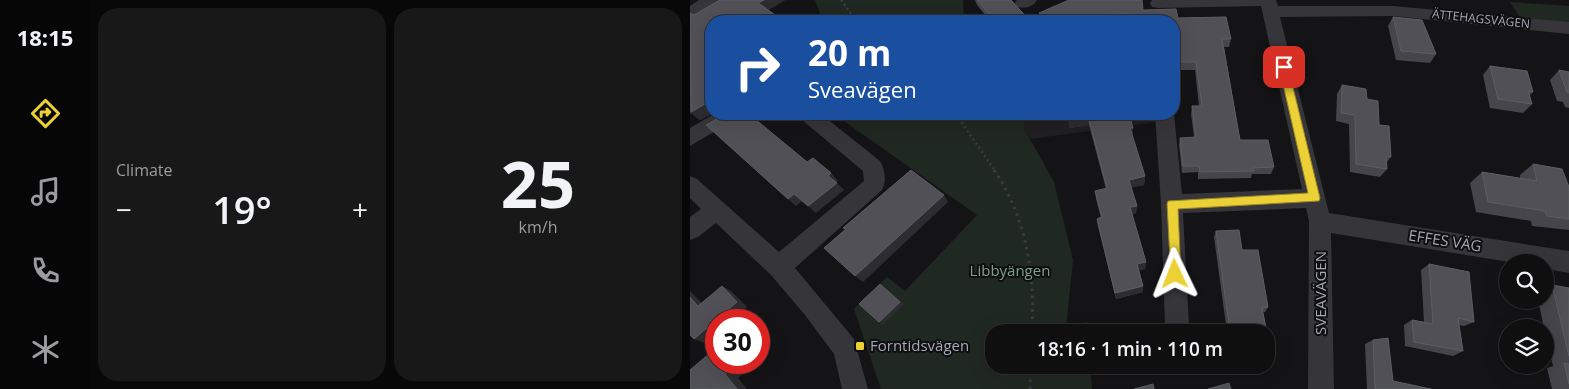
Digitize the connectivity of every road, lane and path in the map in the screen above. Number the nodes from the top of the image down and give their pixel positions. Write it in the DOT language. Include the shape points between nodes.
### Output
graph roads {
  1 [pos="711,0"];
  2 [pos="841,0"];
  3 [pos="1157,1"];
  4 [pos="1269,4"];
  5 [pos="1392,6"];
  6 [pos="690,13"];
  7 [pos="852,15"];
  8 [pos="1158,15"];
  9 [pos="1569,28"];
  10 [pos="719,120"];
  11 [pos="815,120"];
  12 [pos="960,120"];
  13 [pos="1165,120"];
  14 [pos="690,138"];
  15 [pos="690,185"];
  16 [pos="1314,198"];
  17 [pos="1172,204"];
  18 [pos="717,210"];
  19 [pos="1320,221"];
  20 [pos="690,230"];
  21 [pos="1569,262"];
  22 [pos="779,267"];
  23 [pos="1032,324"];
  24 [pos="1177,324"];
  25 [pos="1031,374"];
  26 [pos="855,389"];
  27 [pos="1030,389"];
  28 [pos="1321,389"];
  1 -- 6 [label="street"];
  2 -- 7 [label="path"];
  3 -- 4 [label="street"];
  3 -- 8 [label="street"];
  4 -- 5 [label="street, ÄTTEHAGSVÄGEN"];
  4 -- 16 [label="street, SVEAVÄGEN"];
  5 -- 9 [label="street, ÄTTEHAGSVÄGEN"];
  10 -- 14 [label="street"];
  11 -- 22 [label="street" via="873,167 875,184"];
  12 -- 23 [label="path" via="1009,192 1026,238"];
  13 -- 17 [label="street"];
  15 -- 18 [label="street"];
  16 -- 17 [label="street"];
  16 -- 19 [label="street, SVEAVÄGEN"];
  17 -- 24 [label="street"];
  18 -- 20 [label="street"];
  18 -- 22 [label="street"];
  19 -- 21 [label="street, EFFES VÄG"];
  19 -- 28 [label="street, SVEAVÄGEN"];
  22 -- 26 [label="street" via="845,348"];
  25 -- 27 [label="path"];
}
